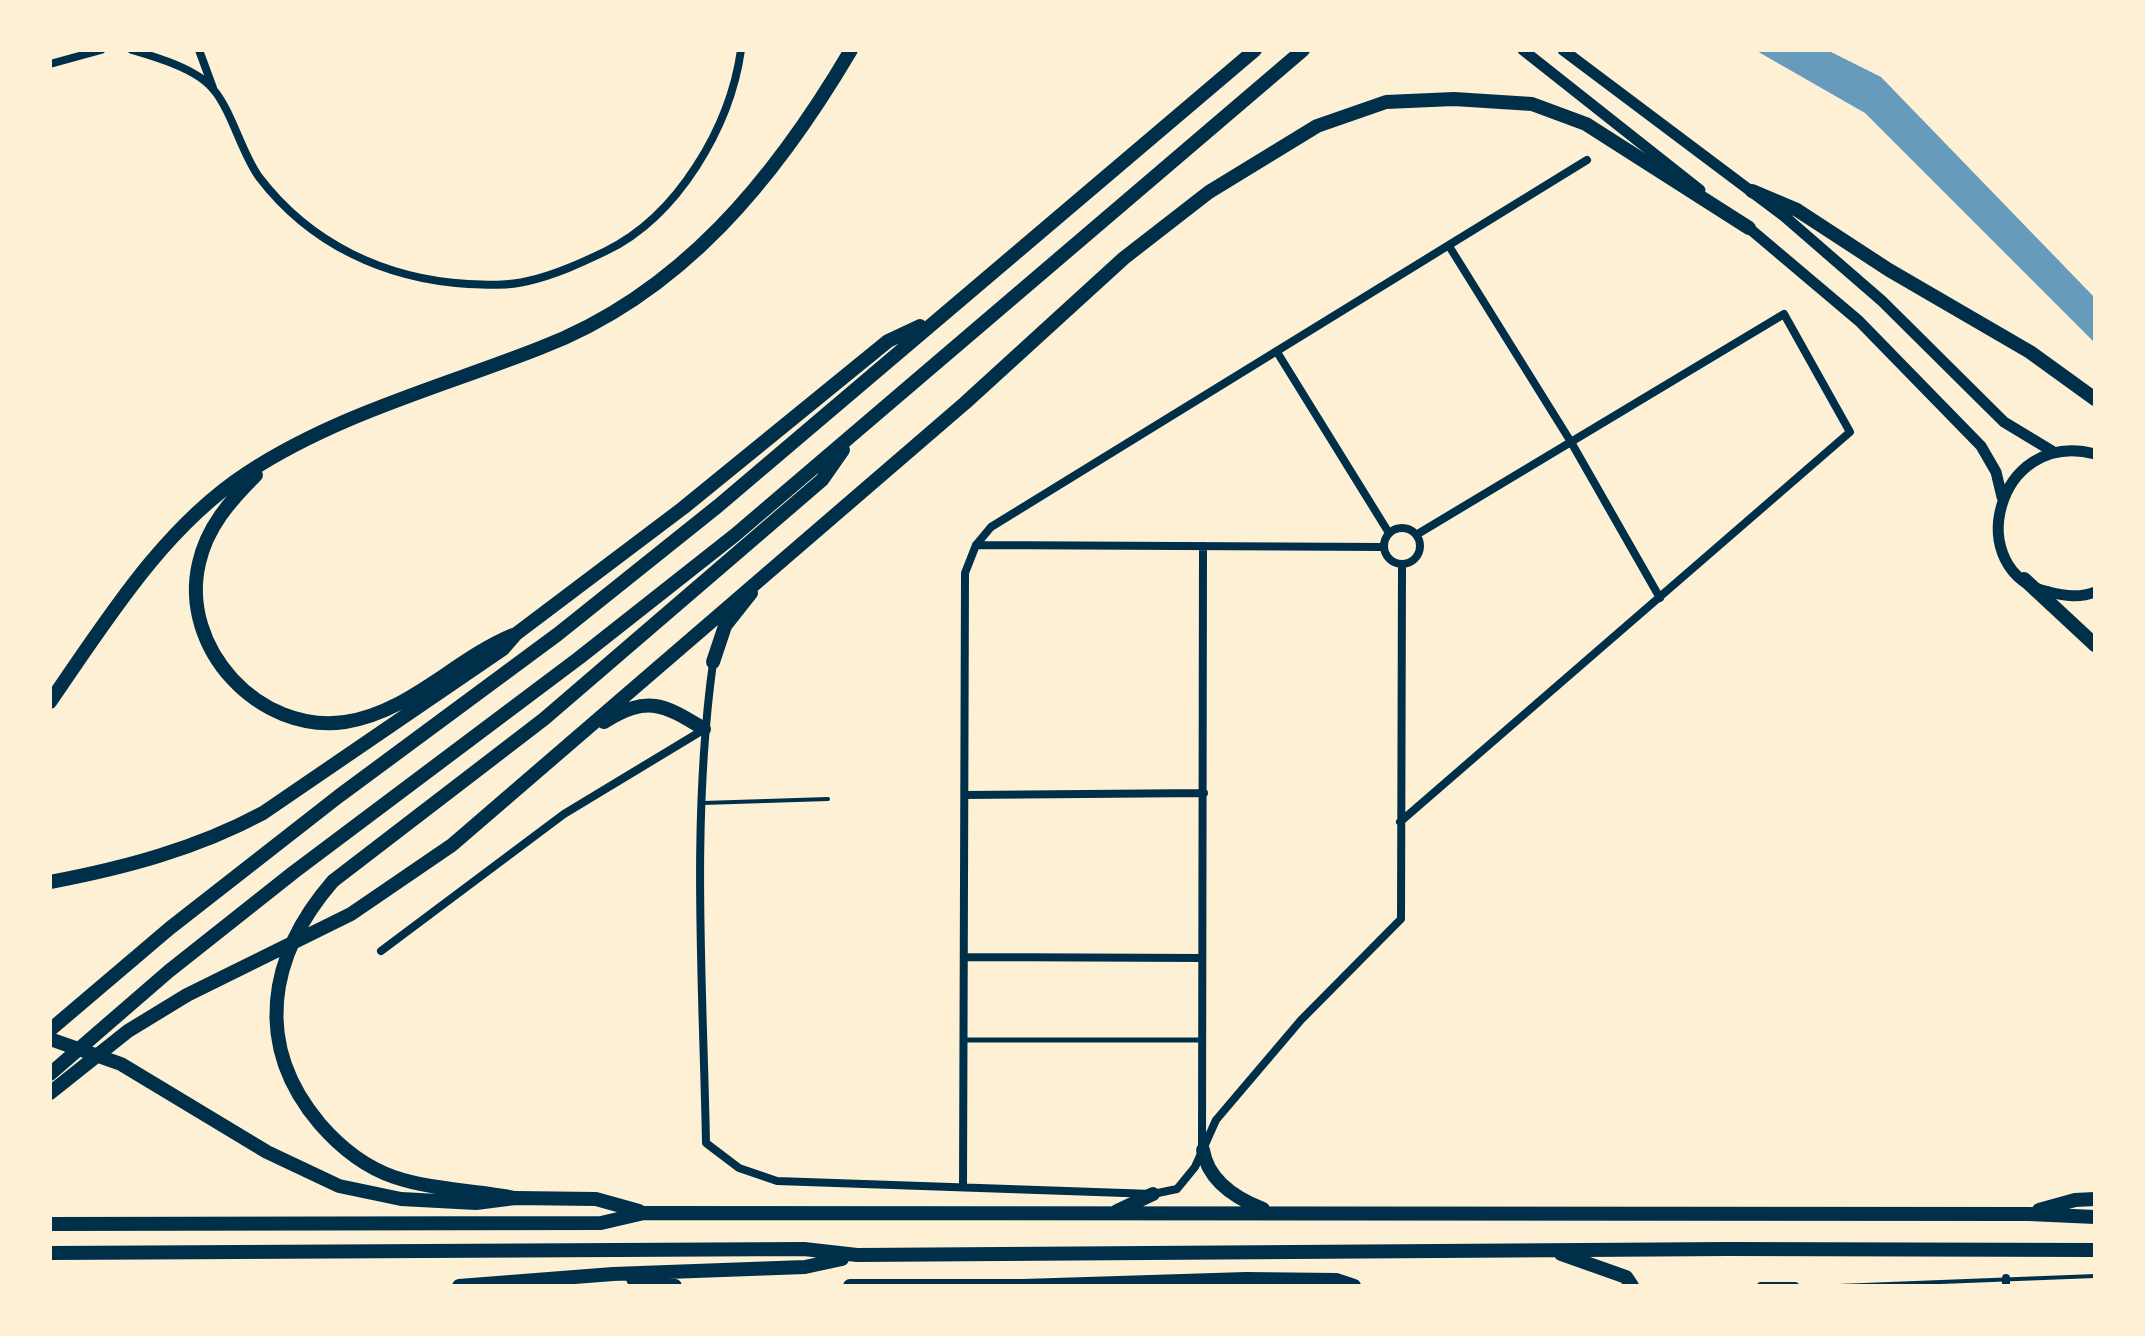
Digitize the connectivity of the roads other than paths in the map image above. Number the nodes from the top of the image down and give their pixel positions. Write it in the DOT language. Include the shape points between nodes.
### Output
graph roads {
  1 [pos="92,50"];
  2 [pos="101,50"];
  3 [pos="132,50"];
  4 [pos="200,50"];
  5 [pos="741,50"];
  6 [pos="851,50"];
  7 [pos="1256,50"];
  8 [pos="1304,50"];
  9 [pos="1524,50"];
  10 [pos="1564,50"];
  11 [pos="50,64"];
  12 [pos="213,88"];
  13 [pos="1587,160"];
  14 [pos="1752,191"];
  15 [pos="1748,228"];
  16 [pos="1448,246"];
  17 [pos="939,316"];
  18 [pos="1277,352"];
  19 [pos="2095,399"];
  20 [pos="856,432"];
  21 [pos="1571,442"];
  22 [pos="2052,451"];
  23 [pos="2095,454"];
  24 [pos="270,461"];
  25 [pos="2002,497"];
  26 [pos="1389,533"];
  27 [pos="1416,536"];
  28 [pos="976,545"];
  29 [pos="1204,546"];
  30 [pos="1384,547"];
  31 [pos="778,561"];
  32 [pos="1402,564"];
  33 [pos="2024,580"];
  34 [pos="2092,596"];
  35 [pos="1660,598"];
  36 [pos="516,634"];
  37 [pos="2095,645"];
  38 [pos="713,662"];
  39 [pos="50,702"];
  40 [pos="704,729"];
  41 [pos="573,740"];
  42 [pos="1204,794"];
  43 [pos="965,795"];
  44 [pos="828,799"];
  45 [pos="700,803"];
  46 [pos="1400,822"];
  47 [pos="50,882"];
  48 [pos="382,951"];
  49 [pos="966,957"];
  50 [pos="1202,958"];
  51 [pos="50,1030"];
  52 [pos="50,1040"];
  53 [pos="965,1040"];
  54 [pos="1202,1040"];
  55 [pos="50,1074"];
  56 [pos="50,1093"];
  57 [pos="1202,1150"];
  58 [pos="963,1186"];
  59 [pos="1153,1194"];
  60 [pos="515,1198"];
  61 [pos="2095,1199"];
  62 [pos="644,1213"];
  63 [pos="1272,1213"];
  64 [pos="1112,1214"];
  65 [pos="2029,1214"];
  66 [pos="2095,1218"];
  67 [pos="50,1224"];
  68 [pos="1546,1250"];
  69 [pos="2095,1250"];
  70 [pos="50,1253"];
  71 [pos="857,1255"];
  72 [pos="612,1274"];
  73 [pos="2095,1276"];
  74 [pos="2006,1282"];
  75 [pos="458,1286"];
  76 [pos="675,1286"];
  77 [pos="850,1286"];
  78 [pos="1023,1286"];
  79 [pos="1354,1286"];
  80 [pos="1632,1286"];
  81 [pos="1762,1286"];
  82 [pos="1795,1286"];
  83 [pos="1838,1286"];
  1 -- 2 [label="street"];
  1 -- 11 [label="street"];
  3 -- 12 [label="street" via="174,64"];
  4 -- 12 [label="street"];
  5 -- 12 [label="street" via="721,120 693,170 642,228 572,267 492,285 431,282 382,269 301,222 257,174"];
  6 -- 24 [label="highway" via="741,207 653,288 579,332 361,414"];
  7 -- 17 [label="highway"];
  8 -- 20 [label="highway"];
  9 -- 15 [label="main road"];
  10 -- 14 [label="main road"];
  13 -- 16 [label="street"];
  14 -- 19 [label="highway" via="1797,210"];
  14 -- 22 [label="main road" via="1882,301 2004,422"];
  15 -- 25 [label="main road" via="1859,321 1982,446"];
  15 -- 31 [label="highway" via="1586,124 1532,104 1386,102 1351,114 1317,126 1208,192"];
  16 -- 18 [label="street"];
  16 -- 21 [label="street"];
  17 -- 36 [label="highway" via="888,341"];
  17 -- 51 [label="highway" via="718,506 170,928"];
  18 -- 26 [label="street"];
  18 -- 28 [label="street" via="991,527"];
  20 -- 55 [label="highway" via="610,633 280,882"];
  20 -- 60 [label="highway" via="822,480 544,719 333,882 301,925 276,995 280,1054 304,1104 360,1161 394,1177"];
  21 -- 27 [label="street"];
  21 -- 35 [label="street"];
  21 -- 35 [label="street" via="1784,314 1850,432"];
  22 -- 23 [label="main road"];
  22 -- 25 [label="main road" via="2014,476"];
  24 -- 36 [label="highway" via="225,507 210,533 198,564 196,602 218,663 265,706 310,721 348,722 403,703"];
  24 -- 39 [label="highway" via="234,483 167,544"];
  25 -- 33 [label="main road" via="2000,543"];
  26 -- 27 [label="street" via="1406,528"];
  26 -- 30 [label="street"];
  27 -- 32 [label="street" via="1417,557"];
  28 -- 29 [label="street"];
  28 -- 43 [label="street" via="964,573"];
  29 -- 30 [label="street"];
  29 -- 42 [label="street"];
  30 -- 32 [label="street" via="1392,562"];
  31 -- 38 [label="highway" via="725,626"];
  31 -- 41 [label="highway"];
  32 -- 46 [label="street"];
  33 -- 34 [label="main road" via="2065,596"];
  33 -- 37 [label="highway"];
  35 -- 46 [label="street"];
  36 -- 47 [label="highway" via="426,704 240,825 156,858"];
  38 -- 40 [label="street"];
  40 -- 41 [label="highway" via="651,704 628,707"];
  40 -- 45 [label="street"];
  40 -- 48 [label="street" via="564,814"];
  41 -- 56 [label="highway" via="400,883 172,1004"];
  42 -- 43 [label="street"];
  42 -- 50 [label="street"];
  43 -- 49 [label="street"];
  44 -- 45 [label="lane"];
  45 -- 58 [label="street" via="706,1143 739,1168 777,1181"];
  46 -- 57 [label="street" via="1401,919 1301,1020 1216,1120"];
  49 -- 50 [label="street"];
  49 -- 53 [label="street"];
  50 -- 54 [label="street"];
  52 -- 60 [label="highway" via="121,1064 266,1152 338,1186 401,1199"];
  53 -- 54 [label="street"];
  53 -- 58 [label="street"];
  54 -- 57 [label="street"];
  57 -- 59 [label="street" via="1178,1189"];
  57 -- 63 [label="highway" via="1220,1184"];
  58 -- 59 [label="street"];
  59 -- 64 [label="highway"];
  60 -- 62 [label="highway" via="596,1200"];
  61 -- 65 [label="highway"];
  62 -- 64 [label="highway"];
  62 -- 67 [label="highway" via="600,1223"];
  63 -- 64 [label="highway"];
  63 -- 65 [label="highway"];
  65 -- 66 [label="highway"];
  68 -- 69 [label="highway"];
  68 -- 71 [label="highway"];
  68 -- 80 [label="highway" via="1626,1277"];
  70 -- 71 [label="highway"];
  71 -- 72 [label="highway" via="805,1267"];
  72 -- 75 [label="highway"];
  72 -- 76 [label="highway"];
  73 -- 74 [label="lane"];
  74 -- 83 [label="lane"];
  77 -- 78 [label="highway"];
  78 -- 79 [label="highway" via="1246,1279"];
  81 -- 82 [label="street"];
}
